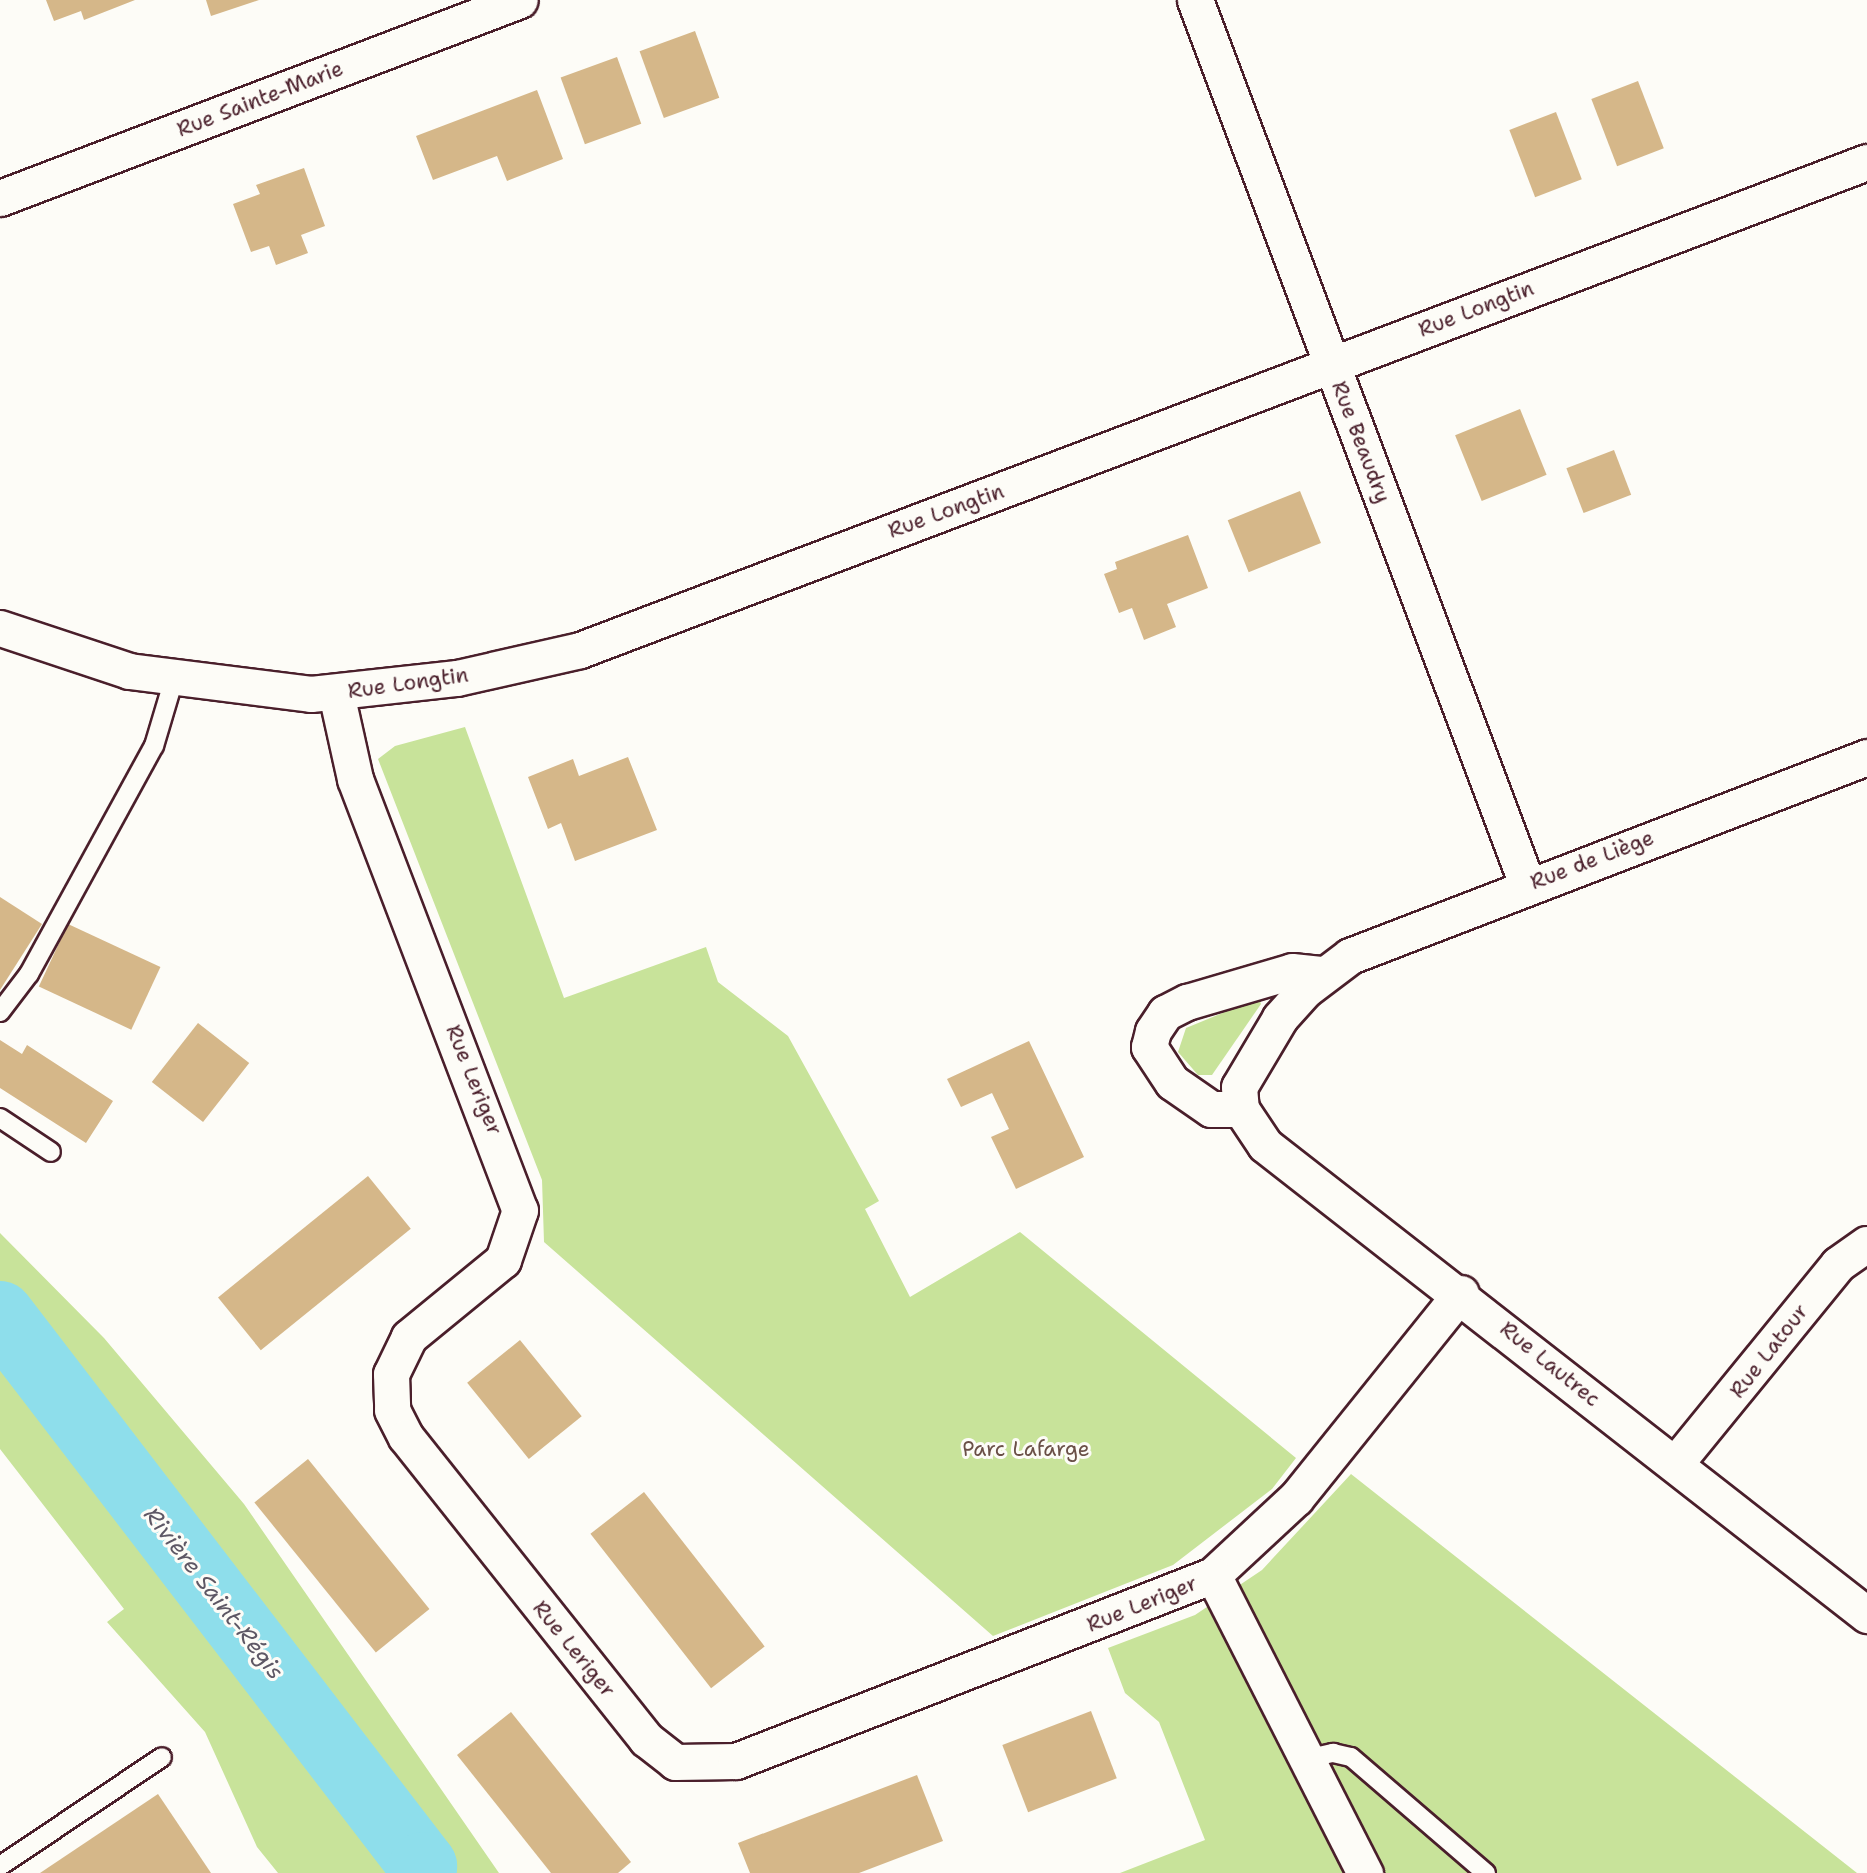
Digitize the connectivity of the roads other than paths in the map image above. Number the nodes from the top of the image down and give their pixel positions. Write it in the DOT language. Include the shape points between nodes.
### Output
graph roads {
  1 [pos="520,0"];
  2 [pos="1195,0"];
  3 [pos="1867,162"];
  4 [pos="0,198"];
  5 [pos="1332,365"];
  6 [pos="0,628"];
  7 [pos="174,679"];
  8 [pos="336,693"];
  9 [pos="1867,757"];
  10 [pos="1527,884"];
  11 [pos="1323,974"];
  12 [pos="0,1012"];
  13 [pos="1241,1109"];
  14 [pos="0,1118"];
  15 [pos="51,1152"];
  16 [pos="1867,1244"];
  17 [pos="1461,1293"];
  18 [pos="1675,1464"];
  19 [pos="1213,1575"];
  20 [pos="1867,1615"];
  21 [pos="162,1757"];
  22 [pos="1306,1759"];
  23 [pos="0,1866"];
  24 [pos="1365,1873"];
  25 [pos="1486,1873"];
  1 -- 4 [label="street, Rue Sainte-Marie"];
  2 -- 5 [label="street, Rue Beaudry"];
  3 -- 5 [label="street, Rue Longtin"];
  5 -- 8 [label="street, Rue Longtin" via="580,650 457,678"];
  5 -- 10 [label="street, Rue Beaudry"];
  6 -- 7 [label="street, Rue Longtin" via="88,662"];
  7 -- 8 [label="street, Rue Longtin"];
  7 -- 12 [label="lane" via="155,746 29,974"];
  8 -- 19 [label="street, Rue Leriger" via="355,779 520,1210 503,1260 409,1337 391,1374 392,1410 419,1454 660,1753 695,1767 736,1762"];
  9 -- 10 [label="street, Rue de Liège"];
  10 -- 11 [label="street, Rue de Liège" via="1382,940"];
  11 -- 13 [label="street, Rue de Liège" via="1248,1063 1239,1087"];
  11 -- 13 [label="street" via="1292,971 1199,998 1165,1013 1153,1031 1149,1047 1172,1082 1211,1109"];
  13 -- 17 [label="street, Rue Lautrec" via="1265,1145"];
  14 -- 15 [label="lane"];
  16 -- 18 [label="street, Rue Latour" via="1838,1264"];
  17 -- 18 [label="street, Rue Lautrec"];
  17 -- 19 [label="street, Rue Leriger" via="1296,1498"];
  18 -- 20 [label="street, Rue Lautrec"];
  19 -- 22 [label="street"];
  21 -- 23 [label="lane"];
  22 -- 24 [label="street"];
  22 -- 25 [label="lane" via="1333,1753 1352,1757"];
}
